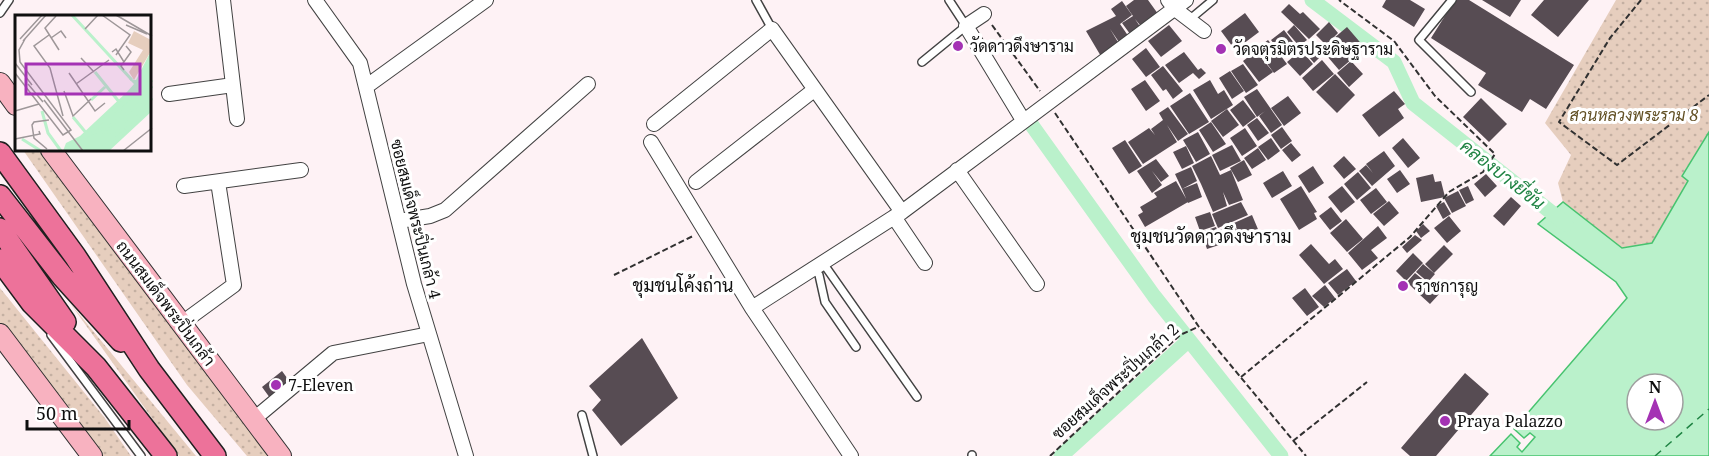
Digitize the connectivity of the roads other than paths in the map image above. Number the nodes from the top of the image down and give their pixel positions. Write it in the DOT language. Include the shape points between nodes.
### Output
graph roads {
  1 [pos="9,0"];
  2 [pos="223,0"];
  3 [pos="315,0"];
  4 [pos="486,0"];
  5 [pos="756,0"];
  6 [pos="949,0"];
  7 [pos="1213,0"];
  8 [pos="1452,0"];
  9 [pos="1177,3"];
  10 [pos="0,14"];
  11 [pos="984,14"];
  12 [pos="1190,20"];
  13 [pos="966,26"];
  14 [pos="772,28"];
  15 [pos="1204,31"];
  16 [pos="922,62"];
  17 [pos="0,83"];
  18 [pos="588,84"];
  19 [pos="233,85"];
  20 [pos="367,86"];
  21 [pos="814,90"];
  22 [pos="1471,92"];
  23 [pos="169,94"];
  24 [pos="15,104"];
  25 [pos="237,119"];
  26 [pos="1023,120"];
  27 [pos="654,124"];
  28 [pos="651,142"];
  29 [pos="53,152"];
  30 [pos="0,153"];
  31 [pos="301,170"];
  32 [pos="957,170"];
  33 [pos="219,182"];
  34 [pos="696,182"];
  35 [pos="184,186"];
  36 [pos="0,196"];
  37 [pos="898,215"];
  38 [pos="399,220"];
  39 [pos="0,229"];
  40 [pos="0,260"];
  41 [pos="925,263"];
  42 [pos="818,266"];
  43 [pos="1037,284"];
  44 [pos="32,303"];
  45 [pos="752,308"];
  46 [pos="182,323"];
  47 [pos="0,334"];
  48 [pos="429,334"];
  49 [pos="856,347"];
  50 [pos="96,366"];
  51 [pos="149,369"];
  52 [pos="917,396"];
  53 [pos="582,415"];
  54 [pos="254,419"];
  55 [pos="196,429"];
  56 [pos="92,456"];
  57 [pos="141,456"];
  58 [pos="166,456"];
  59 [pos="215,456"];
  60 [pos="223,456"];
  61 [pos="281,456"];
  62 [pos="465,456"];
  63 [pos="592,456"];
  64 [pos="851,456"];
  1 -- 10 [label="lane"];
  2 -- 19 [label="street"];
  3 -- 20 [label="street, ซอยสมเด็จพระปิ่นเกล้า 4" via="360,63"];
  4 -- 20 [label="street"];
  5 -- 14 [label="lane"];
  6 -- 13 [label="lane"];
  7 -- 12 [label="lane"];
  8 -- 22 [label="lane" via="1419,40"];
  9 -- 12 [label="street"];
  9 -- 26 [label="street"];
  11 -- 13 [label="street"];
  12 -- 15 [label="street"];
  13 -- 16 [label="lane"];
  13 -- 26 [label="street"];
  14 -- 21 [label="street"];
  14 -- 27 [label="street"];
  17 -- 24 [label="main road"];
  18 -- 38 [label="street" via="445,210"];
  19 -- 23 [label="street"];
  19 -- 25 [label="street"];
  20 -- 38 [label="street, ซอยสมเด็จพระปิ่นเกล้า 4"];
  21 -- 34 [label="street"];
  21 -- 37 [label="street"];
  26 -- 32 [label="street"];
  28 -- 45 [label="street"];
  29 -- 46 [label="main road, ถนนสมเด็จพระปิ่นเกล้า"];
  30 -- 51 [label="main road" via="75,256"];
  31 -- 33 [label="street"];
  32 -- 37 [label="street"];
  32 -- 43 [label="street"];
  33 -- 35 [label="street"];
  33 -- 46 [label="street" via="234,285"];
  36 -- 51 [label="main road" via="70,285"];
  37 -- 41 [label="street"];
  37 -- 42 [label="street"];
  38 -- 48 [label="street, ซอยสมเด็จพระปิ่นเกล้า 4"];
  39 -- 50 [label="main road"];
  40 -- 44 [label="main road"];
  42 -- 45 [label="street"];
  42 -- 49 [label="lane" via="825,302"];
  42 -- 52 [label="lane"];
  44 -- 50 [label="main road"];
  44 -- 57 [label="lane" via="59,348"];
  45 -- 64 [label="street"];
  46 -- 54 [label="main road, ถนนสมเด็จพระปิ่นเกล้า"];
  47 -- 56 [label="main road"];
  48 -- 54 [label="street" via="333,352"];
  48 -- 62 [label="street, ซอยสมเด็จพระปิ่นเกล้า 4"];
  50 -- 58 [label="main road"];
  51 -- 55 [label="main road"];
  53 -- 63 [label="lane"];
  54 -- 61 [label="main road, ถนนสมเด็จพระปิ่นเกล้า"];
  55 -- 59 [label="main road"];
  55 -- 60 [label="main road"];
}
